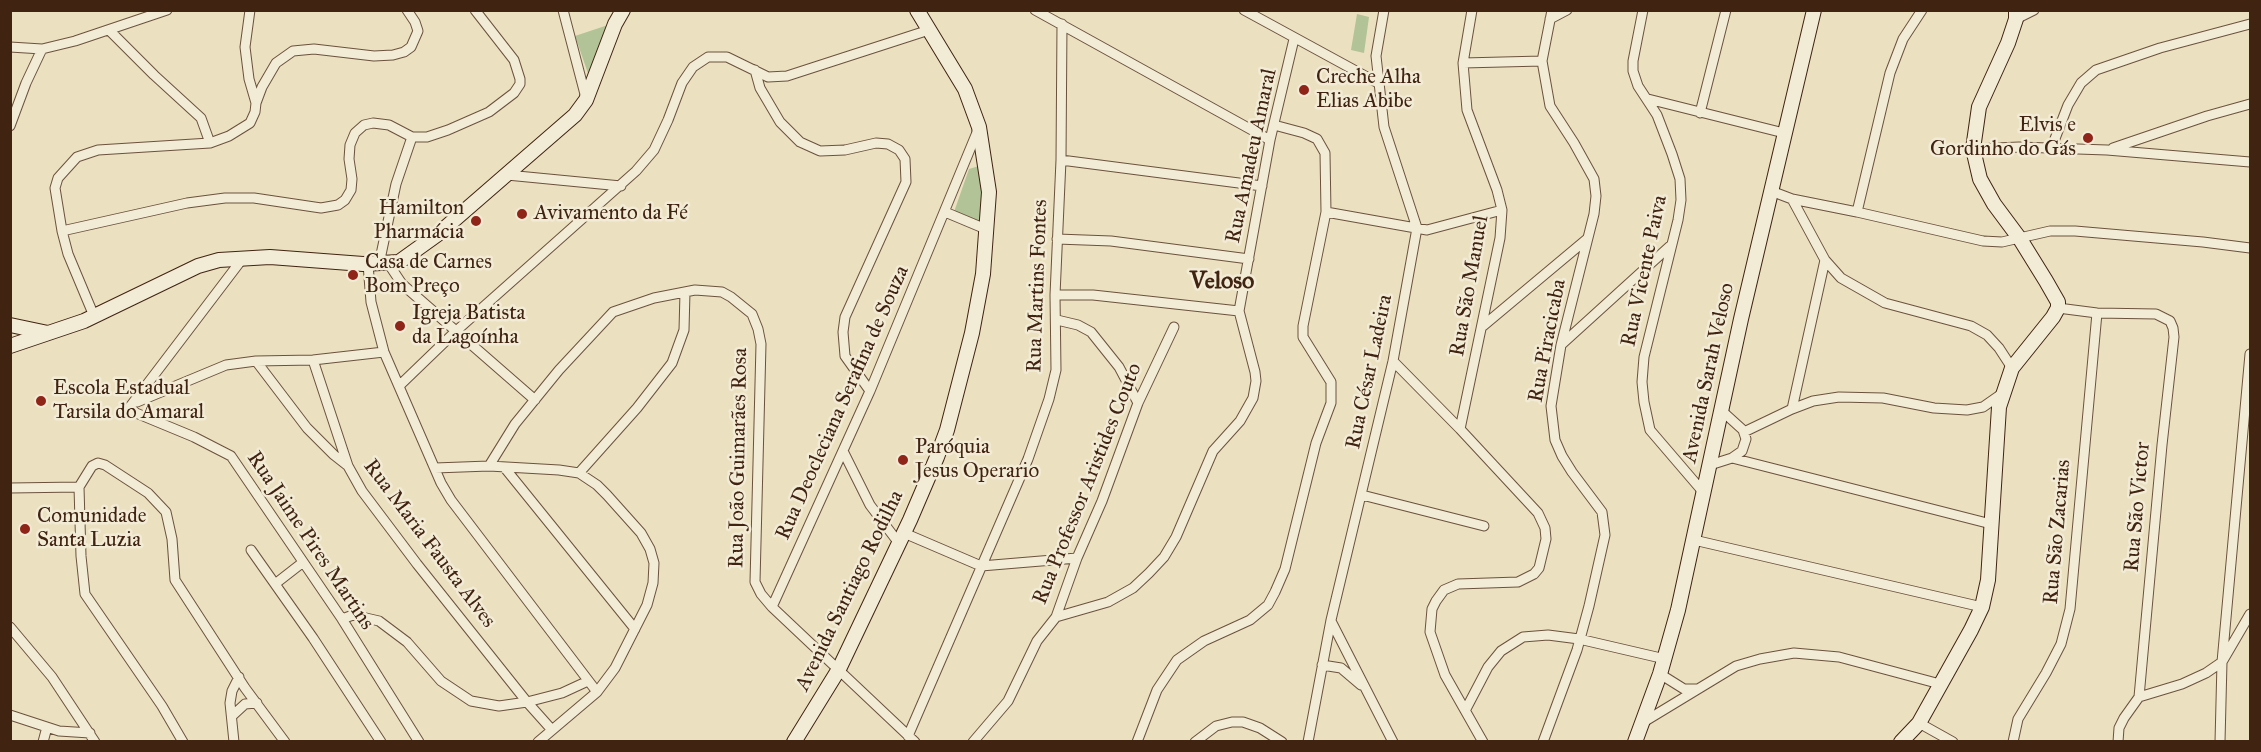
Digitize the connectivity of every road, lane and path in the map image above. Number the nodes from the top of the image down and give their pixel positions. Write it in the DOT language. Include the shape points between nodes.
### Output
graph roads {
  1 [pos="167,10"];
  2 [pos="250,10"];
  3 [pos="407,10"];
  4 [pos="475,10"];
  5 [pos="563,10"];
  6 [pos="623,10"];
  7 [pos="917,10"];
  8 [pos="1035,10"];
  9 [pos="1244,10"];
  10 [pos="1384,10"];
  11 [pos="1472,10"];
  12 [pos="1566,10"];
  13 [pos="1643,10"];
  14 [pos="1726,10"];
  15 [pos="1814,10"];
  16 [pos="1922,10"];
  17 [pos="2034,10"];
  18 [pos="1551,15"];
  19 [pos="2016,15"];
  20 [pos="1062,24"];
  21 [pos="2250,24"];
  22 [pos="109,30"];
  23 [pos="928,30"];
  24 [pos="1294,39"];
  25 [pos="10,47"];
  26 [pos="42,49"];
  27 [pos="1542,61"];
  28 [pos="1463,63"];
  29 [pos="755,70"];
  30 [pos="1378,82"];
  31 [pos="1648,99"];
  32 [pos="586,100"];
  33 [pos="256,103"];
  34 [pos="2250,104"];
  35 [pos="1700,113"];
  36 [pos="1274,124"];
  37 [pos="10,126"];
  38 [pos="979,127"];
  39 [pos="1784,133"];
  40 [pos="412,137"];
  41 [pos="1270,140"];
  42 [pos="210,143"];
  43 [pos="1973,149"];
  44 [pos="2051,149"];
  45 [pos="2108,150"];
  46 [pos="1061,160"];
  47 [pos="2250,162"];
  48 [pos="507,175"];
  49 [pos="621,186"];
  50 [pos="1262,186"];
  51 [pos="1771,191"];
  52 [pos="1792,199"];
  53 [pos="1502,210"];
  54 [pos="945,212"];
  55 [pos="1857,212"];
  56 [pos="1326,213"];
  57 [pos="1417,228"];
  58 [pos="988,230"];
  59 [pos="62,231"];
  60 [pos="1057,239"];
  61 [pos="1587,239"];
  62 [pos="2020,239"];
  63 [pos="1671,245"];
  64 [pos="2250,248"];
  65 [pos="243,258"];
  66 [pos="1249,259"];
  67 [pos="1825,260"];
  68 [pos="378,264"];
  69 [pos="685,292"];
  70 [pos="1055,295"];
  71 [pos="1488,301"];
  72 [pos="1506,307"];
  73 [pos="2058,308"];
  74 [pos="1239,311"];
  75 [pos="2097,313"];
  76 [pos="94,316"];
  77 [pos="1057,320"];
  78 [pos="10,325"];
  79 [pos="1483,326"];
  80 [pos="1174,327"];
  81 [pos="455,332"];
  82 [pos="50,333"];
  83 [pos="10,345"];
  84 [pos="1561,345"];
  85 [pos="384,352"];
  86 [pos="2250,354"];
  87 [pos="313,360"];
  88 [pos="256,361"];
  89 [pos="1393,361"];
  90 [pos="2012,368"];
  91 [pos="399,386"];
  92 [pos="870,391"];
  93 [pos="2003,393"];
  94 [pos="535,400"];
  95 [pos="1138,403"];
  96 [pos="132,405"];
  97 [pos="1792,409"];
  98 [pos="1722,411"];
  99 [pos="1460,429"];
  100 [pos="1744,432"];
  101 [pos="843,451"];
  102 [pos="1732,459"];
  103 [pos="1710,465"];
  104 [pos="348,466"];
  105 [pos="489,466"];
  106 [pos="504,467"];
  107 [pos="435,468"];
  108 [pos="579,473"];
  109 [pos="79,488"];
  110 [pos="10,489"];
  111 [pos="1704,493"];
  112 [pos="1362,495"];
  113 [pos="1991,524"];
  114 [pos="1484,526"];
  115 [pos="901,537"];
  116 [pos="1694,540"];
  117 [pos="251,550"];
  118 [pos="1077,558"];
  119 [pos="302,563"];
  120 [pos="981,567"];
  121 [pos="275,584"];
  122 [pos="772,607"];
  123 [pos="1982,607"];
  124 [pos="2250,614"];
  125 [pos="1056,616"];
  126 [pos="342,619"];
  127 [pos="1331,620"];
  128 [pos="10,627"];
  129 [pos="635,629"];
  130 [pos="1579,639"];
  131 [pos="1665,659"];
  132 [pos="2222,662"];
  133 [pos="1322,665"];
  134 [pos="839,669"];
  135 [pos="1660,674"];
  136 [pos="239,677"];
  137 [pos="588,681"];
  138 [pos="1940,684"];
  139 [pos="1365,688"];
  140 [pos="1697,689"];
  141 [pos="597,693"];
  142 [pos="2139,697"];
  143 [pos="527,702"];
  144 [pos="257,703"];
  145 [pos="1466,709"];
  146 [pos="10,715"];
  147 [pos="232,716"];
  148 [pos="1642,723"];
  149 [pos="1919,723"];
  150 [pos="47,727"];
  151 [pos="552,730"];
  152 [pos="90,733"];
  153 [pos="912,739"];
  154 [pos="43,741"];
  155 [pos="95,741"];
  156 [pos="183,741"];
  157 [pos="234,741"];
  158 [pos="285,741"];
  159 [pos="381,741"];
  160 [pos="419,741"];
  161 [pos="538,741"];
  162 [pos="794,741"];
  163 [pos="973,741"];
  164 [pos="1137,741"];
  165 [pos="1195,741"];
  166 [pos="1282,741"];
  167 [pos="1308,741"];
  168 [pos="1393,741"];
  169 [pos="1483,741"];
  170 [pos="1543,741"];
  171 [pos="1635,741"];
  172 [pos="1901,741"];
  173 [pos="1953,741"];
  174 [pos="2013,741"];
  175 [pos="2118,741"];
  176 [pos="2220,741"];
  1 -- 22 [label="street"];
  2 -- 33 [label="street" via="245,47"];
  3 -- 33 [label="street" via="418,31 411,47 404,52 374,56 314,49 293,51 276,63"];
  4 -- 40 [label="street" via="514,60 519,84 509,98 474,119 426,137"];
  5 -- 32 [label="street"];
  6 -- 32 [label="main road"];
  7 -- 23 [label="main road, Avenida Santiago Rodilha"];
  8 -- 20 [label="street"];
  9 -- 24 [label="street"];
  10 -- 30 [label="street, Rua César Ladeira" via="1376,56"];
  11 -- 28 [label="street, Rua São Manuel"];
  12 -- 18 [label="street"];
  13 -- 31 [label="street, Rua Vicente Paiva" via="1633,61 1638,86"];
  14 -- 35 [label="street"];
  15 -- 39 [label="main road, Avenida Sarah Veloso"];
  16 -- 55 [label="street" via="1903,39 1890,73"];
  17 -- 19 [label="street"];
  18 -- 27 [label="street, Rua Piracicaba"];
  19 -- 43 [label="main road" via="2008,43 1979,107"];
  20 -- 41 [label="street"];
  20 -- 46 [label="street, Rua Martins Fontes"];
  21 -- 44 [label="street" via="2096,70 2081,83 2068,105"];
  22 -- 26 [label="street"];
  22 -- 42 [label="street" via="201,118"];
  23 -- 29 [label="street" via="787,76 768,77"];
  23 -- 38 [label="main road, Avenida Santiago Rodilha" via="965,89"];
  24 -- 30 [label="street"];
  24 -- 36 [label="street, Rua Amadeu Amaral"];
  25 -- 26 [label="street"];
  26 -- 37 [label="street"];
  27 -- 28 [label="street"];
  27 -- 61 [label="street, Rua Piracicaba" via="1550,106 1594,179 1596,196"];
  28 -- 53 [label="street, Rua São Manuel" via="1467,110"];
  29 -- 49 [label="street" via="727,57 708,57 693,67 682,82 654,150"];
  29 -- 92 [label="street" via="760,88 780,122 800,142 820,151 882,143 899,150 905,159 906,182 845,317 845,356"];
  30 -- 57 [label="street, Rua César Ladeira" via="1384,127"];
  31 -- 35 [label="street"];
  31 -- 63 [label="street, Rua Vicente Paiva" via="1680,179 1681,200"];
  32 -- 48 [label="main road" via="575,115"];
  33 -- 42 [label="street" via="250,123"];
  34 -- 45 [label="street"];
  35 -- 39 [label="street"];
  36 -- 41 [label="street, Rua Amadeu Amaral"];
  36 -- 56 [label="street" via="1317,139 1325,153"];
  38 -- 54 [label="street, Rua Deocleciana Serafina de Souza"];
  38 -- 58 [label="main road, Avenida Santiago Rodilha" via="989,192"];
  39 -- 51 [label="main road, Avenida Sarah Veloso"];
  40 -- 59 [label="street" via="388,125 373,123 355,133 349,159 351,190 338,205 321,208 254,198 225,198"];
  40 -- 68 [label="street" via="393,195"];
  41 -- 50 [label="street, Rua Amadeu Amaral"];
  42 -- 59 [label="street" via="98,150 77,158 58,178 55,189"];
  43 -- 44 [label="street"];
  43 -- 62 [label="main road" via="1980,179"];
  44 -- 45 [label="street"];
  45 -- 47 [label="street"];
  46 -- 50 [label="street"];
  46 -- 60 [label="street, Rua Martins Fontes"];
  48 -- 49 [label="street"];
  48 -- 68 [label="main road" via="399,262"];
  49 -- 81 [label="street"];
  50 -- 66 [label="street, Rua Amadeu Amaral"];
  51 -- 52 [label="street"];
  51 -- 98 [label="main road, Avenida Sarah Veloso"];
  52 -- 55 [label="street"];
  52 -- 67 [label="street"];
  53 -- 57 [label="street" via="1428,230"];
  53 -- 71 [label="street, Rua São Manuel"];
  54 -- 58 [label="street"];
  54 -- 92 [label="street, Rua Deocleciana Serafina de Souza"];
  55 -- 62 [label="street" via="1983,241"];
  56 -- 57 [label="street"];
  56 -- 164 [label="street" via="1303,337 1331,382 1331,403 1316,443 1285,569 1260,613 1204,641 1177,660 1157,690"];
  57 -- 89 [label="street, Rua César Ladeira"];
  58 -- 115 [label="main road, Avenida Santiago Rodilha" via="972,333 947,430"];
  59 -- 76 [label="street"];
  60 -- 66 [label="street" via="1111,241"];
  60 -- 70 [label="street, Rua Martins Fontes"];
  61 -- 72 [label="street"];
  61 -- 84 [label="street, Rua Piracicaba"];
  62 -- 64 [label="street" via="2050,231 2075,231"];
  62 -- 73 [label="main road" via="2054,293"];
  63 -- 84 [label="street"];
  63 -- 111 [label="street, Rua Vicente Paiva" via="1644,357 1644,402 1650,430"];
  65 -- 68 [label="main road"];
  65 -- 76 [label="main road" via="198,266"];
  65 -- 96 [label="street"];
  66 -- 74 [label="street, Rua Amadeu Amaral"];
  67 -- 90 [label="street" via="1841,278 1885,303 1971,326 1987,335"];
  67 -- 97 [label="street"];
  68 -- 81 [label="street"];
  68 -- 85 [label="street" via="371,302"];
  69 -- 94 [label="street, Rua João Guimarães Rosa" via="613,312"];
  69 -- 108 [label="street" via="684,330 672,363"];
  69 -- 122 [label="street, Rua João Guimarães Rosa" via="722,292 752,314 758,329 761,344 755,582"];
  70 -- 74 [label="street" via="1093,295"];
  70 -- 77 [label="street, Rua Martins Fontes"];
  71 -- 72 [label="street"];
  71 -- 79 [label="street, Rua São Manuel"];
  72 -- 79 [label="street"];
  73 -- 75 [label="street"];
  73 -- 90 [label="main road"];
  74 -- 125 [label="street, Rua Amadeu Amaral" via="1255,372 1255,389 1240,421 1213,451 1170,548 1149,573 1121,596"];
  75 -- 142 [label="street, Rua São Victor" via="2156,314 2170,321 2174,337"];
  75 -- 174 [label="street, Rua São Zacarias" via="2070,609 2061,644 2018,719"];
  76 -- 82 [label="main road"];
  77 -- 95 [label="street" via="1091,332 1119,367"];
  77 -- 120 [label="street, Rua Martins Fontes" via="1056,370 1049,399 1028,459"];
  78 -- 82 [label="main road"];
  79 -- 99 [label="street, Rua São Manuel"];
  80 -- 95 [label="street, Rua Professor Aristides Couto"];
  81 -- 91 [label="street"];
  81 -- 94 [label="street"];
  82 -- 83 [label="main road"];
  84 -- 130 [label="street, Rua Piracicaba" via="1551,406 1555,440 1572,472 1602,512 1605,525"];
  85 -- 87 [label="street"];
  85 -- 91 [label="street"];
  86 -- 132 [label="street"];
  87 -- 88 [label="street"];
  87 -- 104 [label="street, Rua Maria Fausta Alves"];
  88 -- 96 [label="street" via="226,365"];
  88 -- 104 [label="street" via="307,428"];
  89 -- 99 [label="street"];
  89 -- 112 [label="street, Rua César Ladeira"];
  90 -- 93 [label="main road"];
  91 -- 107 [label="street"];
  92 -- 101 [label="street, Rua Deocleciana Serafina de Souza"];
  93 -- 97 [label="street" via="1983,407 1966,410 1884,398 1839,397"];
  93 -- 113 [label="main road"];
  94 -- 105 [label="street, Rua João Guimarães Rosa"];
  95 -- 118 [label="street, Rua Professor Aristides Couto"];
  96 -- 119 [label="street, Rua Jaime Pires Martins" via="136,413 231,456"];
  97 -- 100 [label="street"];
  98 -- 100 [label="street"];
  98 -- 103 [label="main road, Avenida Sarah Veloso"];
  99 -- 145 [label="street" via="1539,513 1546,538 1534,574 1518,582 1458,584 1444,590 1432,609 1430,632 1445,675"];
  100 -- 102 [label="street" via="1742,451"];
  101 -- 115 [label="street" via="870,505"];
  101 -- 122 [label="street, Rua Deocleciana Serafina de Souza"];
  102 -- 103 [label="street"];
  102 -- 113 [label="street"];
  103 -- 111 [label="main road, Avenida Sarah Veloso"];
  104 -- 143 [label="street, Rua Maria Fausta Alves" via="417,564"];
  105 -- 106 [label="street"];
  105 -- 107 [label="street"];
  106 -- 108 [label="street"];
  106 -- 129 [label="street"];
  107 -- 137 [label="street" via="451,500"];
  108 -- 129 [label="street" via="607,495 650,549 653,583"];
  109 -- 110 [label="street"];
  109 -- 136 [label="street" via="92,465 98,463 148,494 166,512 175,580"];
  109 -- 156 [label="street" via="85,594"];
  111 -- 116 [label="main road, Avenida Sarah Veloso"];
  112 -- 114 [label="street"];
  112 -- 127 [label="street, Rua César Ladeira"];
  113 -- 123 [label="main road" via="1988,580"];
  115 -- 120 [label="street"];
  115 -- 134 [label="main road, Avenida Santiago Rodilha"];
  116 -- 123 [label="street"];
  116 -- 131 [label="main road, Avenida Sarah Veloso"];
  117 -- 121 [label="street"];
  118 -- 120 [label="street"];
  118 -- 125 [label="street, Rua Professor Aristides Couto"];
  119 -- 121 [label="street"];
  119 -- 126 [label="street, Rua Jaime Pires Martins"];
  120 -- 153 [label="street, Rua Martins Fontes"];
  121 -- 159 [label="street"];
  122 -- 134 [label="street, Rua João Guimarães Rosa"];
  123 -- 138 [label="main road"];
  124 -- 132 [label="street"];
  125 -- 163 [label="street, Rua Professor Aristides Couto" via="1038,641 1008,701"];
  126 -- 143 [label="street" via="353,615 379,621 407,642 441,681 471,701 499,705"];
  126 -- 160 [label="street, Rua Jaime Pires Martins"];
  127 -- 133 [label="street, Rua César Ladeira"];
  127 -- 139 [label="street"];
  128 -- 152 [label="street" via="52,677"];
  129 -- 141 [label="street"];
  130 -- 131 [label="street"];
  130 -- 145 [label="street" via="1535,635 1514,641 1488,667"];
  130 -- 170 [label="street, Rua Piracicaba"];
  131 -- 135 [label="main road, Avenida Sarah Veloso"];
  132 -- 142 [label="street" via="2182,684"];
  132 -- 176 [label="street"];
  133 -- 139 [label="street" via="1341,668"];
  133 -- 167 [label="street, Rua César Ladeira"];
  134 -- 153 [label="street, Rua João Guimarães Rosa"];
  134 -- 162 [label="main road, Avenida Santiago Rodilha"];
  135 -- 140 [label="street" via="1684,689"];
  135 -- 148 [label="main road, Avenida Sarah Veloso"];
  136 -- 144 [label="street"];
  136 -- 147 [label="street" via="230,703"];
  137 -- 141 [label="street"];
  137 -- 143 [label="street"];
  138 -- 140 [label="street" via="1839,657 1794,653 1736,666"];
  138 -- 149 [label="main road"];
  139 -- 168 [label="street"];
  140 -- 148 [label="street"];
  141 -- 151 [label="street"];
  142 -- 175 [label="street" via="2119,728"];
  143 -- 151 [label="street, Rua Maria Fausta Alves"];
  144 -- 147 [label="street" via="246,704"];
  144 -- 158 [label="street"];
  145 -- 169 [label="street"];
  146 -- 150 [label="street"];
  147 -- 157 [label="street"];
  148 -- 171 [label="main road, Avenida Sarah Veloso"];
  149 -- 172 [label="main road"];
  149 -- 173 [label="street"];
  150 -- 152 [label="street"];
  150 -- 154 [label="street"];
  151 -- 161 [label="street"];
  152 -- 155 [label="street"];
  165 -- 166 [label="street" via="1216,726 1243,722"];
}
